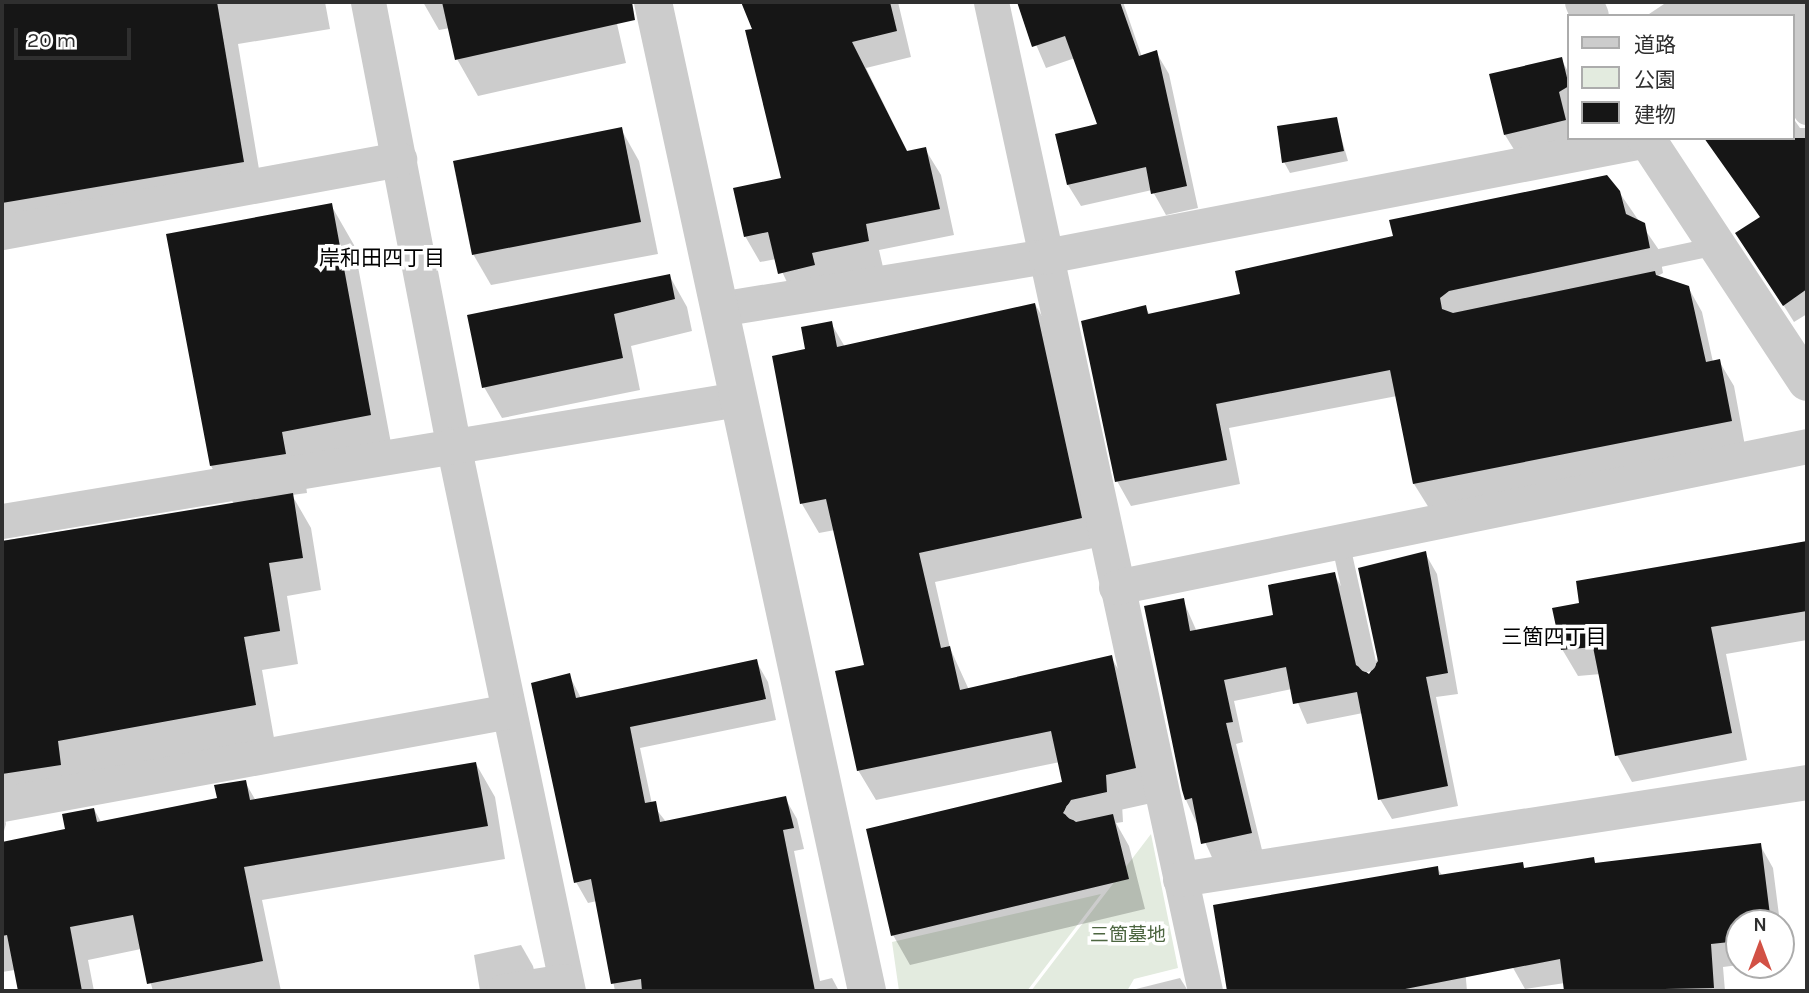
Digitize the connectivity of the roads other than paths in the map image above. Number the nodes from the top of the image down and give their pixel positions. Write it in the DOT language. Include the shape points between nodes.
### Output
graph roads {
  1 [pos="368,2"];
  2 [pos="653,2"];
  3 [pos="991,2"];
  4 [pos="1795,93"];
  5 [pos="1807,112"];
  6 [pos="1642,140"];
  7 [pos="1648,140"];
  8 [pos="399,159"];
  9 [pos="2,232"];
  10 [pos="1717,246"];
  11 [pos="1046,256"];
  12 [pos="1451,302"];
  13 [pos="719,309"];
  14 [pos="1807,382"];
  15 [pos="738,399"];
  16 [pos="453,444"];
  17 [pos="1807,446"];
  18 [pos="2,521"];
  19 [pos="1340,541"];
  20 [pos="1116,587"];
  21 [pos="1367,663"];
  22 [pos="509,711"];
  23 [pos="1807,782"];
  24 [pos="1160,792"];
  25 [pos="2,804"];
  26 [pos="1074,811"];
  27 [pos="1180,879"];
  28 [pos="567,986"];
  29 [pos="503,991"];
  30 [pos="867,991"];
  31 [pos="1205,991"];
  1 -- 8 [label="street"];
  2 -- 13 [label="street"];
  3 -- 11 [label="street"];
  4 -- 5 [label="street"];
  6 -- 11 [label="street"];
  7 -- 10 [label="street"];
  8 -- 9 [label="street"];
  8 -- 16 [label="street"];
  10 -- 12 [label="lane"];
  10 -- 14 [label="street"];
  11 -- 13 [label="street"];
  11 -- 20 [label="street"];
  13 -- 15 [label="street"];
  15 -- 16 [label="street"];
  15 -- 30 [label="street"];
  16 -- 18 [label="street"];
  16 -- 22 [label="street"];
  17 -- 19 [label="street"];
  19 -- 20 [label="street"];
  19 -- 21 [label="lane"];
  20 -- 24 [label="street"];
  22 -- 25 [label="street"];
  22 -- 28 [label="street"];
  23 -- 27 [label="street"];
  24 -- 26 [label="lane"];
  24 -- 27 [label="street"];
  27 -- 31 [label="street"];
  28 -- 29 [label="street"];
}
